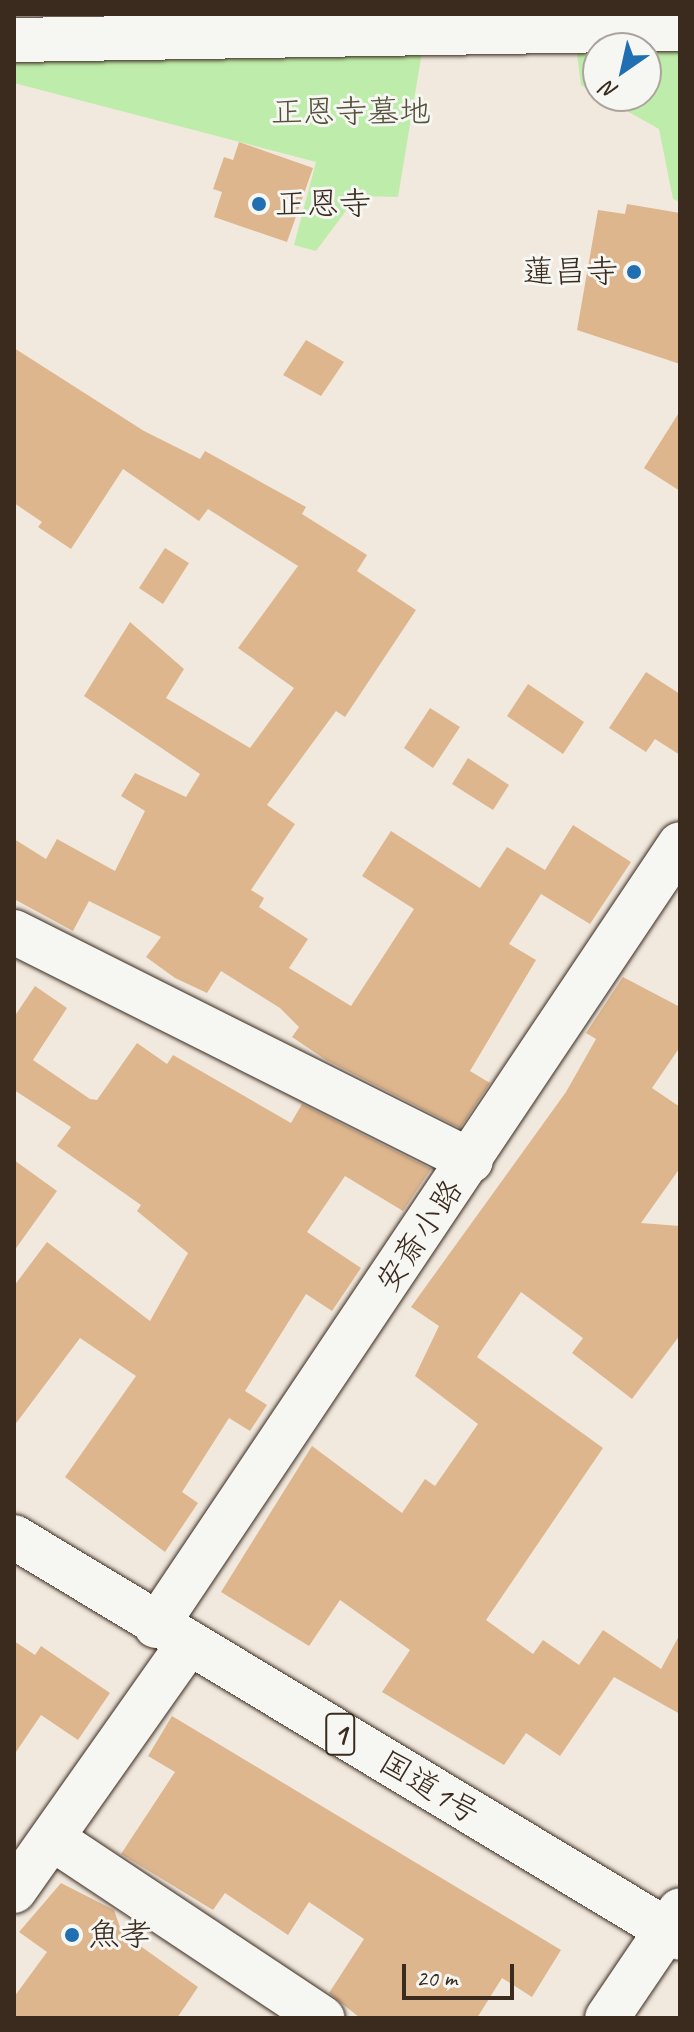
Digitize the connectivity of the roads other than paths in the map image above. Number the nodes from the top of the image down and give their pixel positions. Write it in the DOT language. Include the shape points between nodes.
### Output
graph roads {
  1 [pos="680,29"];
  2 [pos="14,40"];
  3 [pos="680,844"];
  4 [pos="14,932"];
  5 [pos="471,1161"];
  6 [pos="14,1537"];
  7 [pos="172,1634"];
  8 [pos="29,1865"];
  9 [pos="675,1926"];
  10 [pos="322,2018"];
  11 [pos="607,2018"];
  1 -- 2 [label="main road"];
  3 -- 5 [label="main road, 安斎小路"];
  4 -- 5 [label="main road"];
  5 -- 7 [label="main road, 安斎小路"];
  6 -- 7 [label="main road, 国道1号 / 1"];
  7 -- 8 [label="main road, 安斎小路"];
  7 -- 9 [label="main road, 国道1号 / 1"];
  8 -- 10 [label="main road"];
  9 -- 11 [label="main road"];
}
